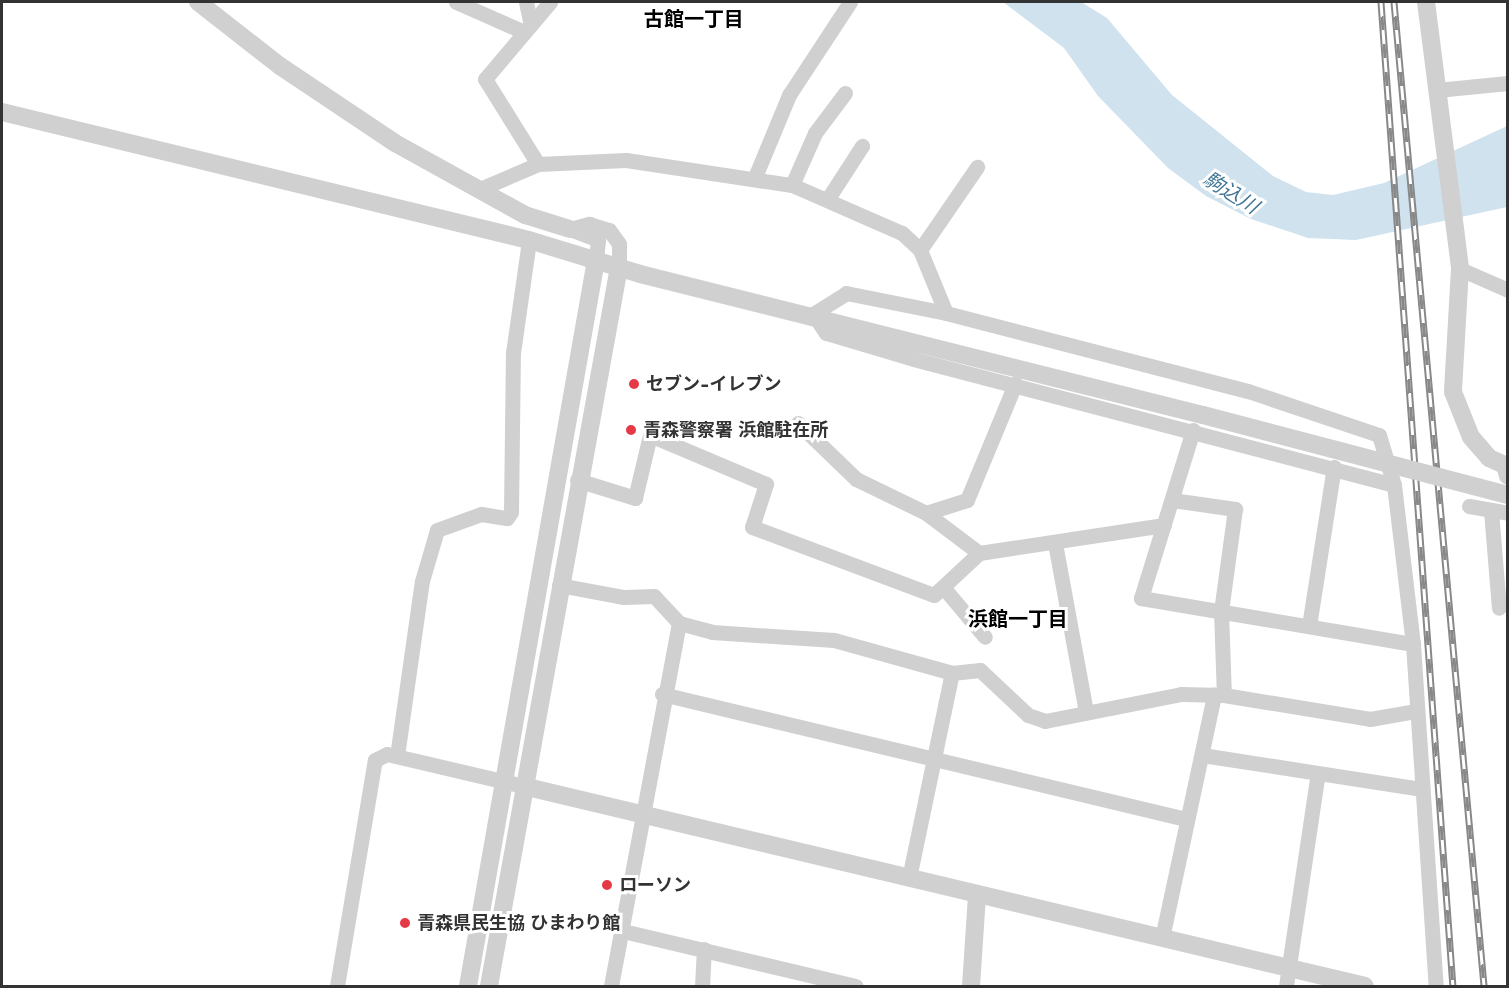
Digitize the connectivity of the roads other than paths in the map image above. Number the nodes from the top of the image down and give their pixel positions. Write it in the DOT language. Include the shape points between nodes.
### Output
graph roads {
  1 [pos="198,2"];
  2 [pos="456,2"];
  3 [pos="526,2"];
  4 [pos="550,2"];
  5 [pos="850,2"];
  6 [pos="1426,2"];
  7 [pos="526,26"];
  8 [pos="1508,83"];
  9 [pos="1437,90"];
  10 [pos="845,93"];
  11 [pos="2,112"];
  12 [pos="862,146"];
  13 [pos="538,164"];
  14 [pos="976,167"];
  15 [pos="756,177"];
  16 [pos="792,184"];
  17 [pos="480,189"];
  18 [pos="829,197"];
  19 [pos="570,229"];
  20 [pos="529,240"];
  21 [pos="920,250"];
  22 [pos="597,260"];
  23 [pos="619,267"];
  24 [pos="1460,268"];
  25 [pos="1508,290"];
  26 [pos="946,313"];
  27 [pos="813,314"];
  28 [pos="1015,384"];
  29 [pos="1198,422"];
  30 [pos="798,423"];
  31 [pos="1334,467"];
  32 [pos="1507,469"];
  33 [pos="577,480"];
  34 [pos="1394,485"];
  35 [pos="1508,495"];
  36 [pos="1172,500"];
  37 [pos="1469,506"];
  38 [pos="1491,511"];
  39 [pos="926,513"];
  40 [pos="1508,513"];
  41 [pos="1164,525"];
  42 [pos="1055,543"];
  43 [pos="979,553"];
  44 [pos="559,585"];
  45 [pos="943,587"];
  46 [pos="1499,608"];
  47 [pos="1221,611"];
  48 [pos="679,623"];
  49 [pos="1309,626"];
  50 [pos="985,637"];
  51 [pos="1413,644"];
  52 [pos="952,673"];
  53 [pos="662,694"];
  54 [pos="1219,695"];
  55 [pos="1416,711"];
  56 [pos="1086,712"];
  57 [pos="1202,755"];
  58 [pos="397,756"];
  59 [pos="934,759"];
  60 [pos="1318,773"];
  61 [pos="503,782"];
  62 [pos="524,786"];
  63 [pos="1422,789"];
  64 [pos="644,814"];
  65 [pos="1186,819"];
  66 [pos="909,878"];
  67 [pos="977,895"];
  68 [pos="622,931"];
  69 [pos="1161,938"];
  70 [pos="704,950"];
  71 [pos="1288,968"];
  72 [pos="799,980"];
  73 [pos="337,987"];
  74 [pos="468,987"];
  75 [pos="489,987"];
  76 [pos="611,987"];
  77 [pos="702,987"];
  78 [pos="856,987"];
  79 [pos="971,987"];
  80 [pos="1286,987"];
  81 [pos="1365,987"];
  82 [pos="1436,987"];
  1 -- 17 [label="street" via="359,120"];
  2 -- 7 [label="street"];
  3 -- 7 [label="street"];
  4 -- 7 [label="street"];
  5 -- 15 [label="street" via="789,95"];
  6 -- 9 [label="street"];
  7 -- 13 [label="street" via="485,79"];
  8 -- 9 [label="street"];
  9 -- 24 [label="street"];
  10 -- 16 [label="street" via="815,132"];
  11 -- 20 [label="street"];
  12 -- 18 [label="street"];
  13 -- 15 [label="street" via="626,160"];
  13 -- 17 [label="street"];
  14 -- 21 [label="street"];
  15 -- 16 [label="street"];
  16 -- 18 [label="street"];
  17 -- 19 [label="street" via="538,221"];
  18 -- 21 [label="street" via="902,233"];
  19 -- 22 [label="street" via="598,240"];
  19 -- 23 [label="street" via="589,224 609,230 620,248"];
  20 -- 22 [label="street"];
  20 -- 58 [label="street" via="513,353 511,512 507,518 481,514 437,530 422,581"];
  21 -- 26 [label="street"];
  22 -- 23 [label="street"];
  22 -- 61 [label="street"];
  23 -- 27 [label="street"];
  23 -- 33 [label="street"];
  24 -- 25 [label="street"];
  24 -- 32 [label="street" via="1455,401 1478,447"];
  26 -- 27 [label="street" via="846,293"];
  26 -- 34 [label="street" via="1361,425 1379,435"];
  27 -- 28 [label="street" via="826,333"];
  27 -- 29 [label="street"];
  28 -- 29 [label="street"];
  28 -- 39 [label="street" via="967,500"];
  29 -- 31 [label="street"];
  29 -- 35 [label="street, bridge"];
  29 -- 36 [label="street"];
  30 -- 39 [label="street" via="856,479"];
  31 -- 34 [label="street"];
  31 -- 49 [label="street"];
  33 -- 44 [label="street"];
  33 -- 45 [label="street" via="635,498 650,435 766,484 752,526 934,595"];
  34 -- 51 [label="street"];
  36 -- 41 [label="street"];
  36 -- 47 [label="street" via="1235,509"];
  37 -- 38 [label="street"];
  38 -- 40 [label="street"];
  38 -- 46 [label="street"];
  39 -- 43 [label="street"];
  41 -- 42 [label="street"];
  41 -- 47 [label="street" via="1140,598"];
  42 -- 43 [label="street"];
  42 -- 56 [label="street"];
  43 -- 45 [label="street"];
  44 -- 48 [label="street" via="624,597 654,596"];
  44 -- 62 [label="street"];
  45 -- 50 [label="street"];
  47 -- 49 [label="street"];
  47 -- 54 [label="street"];
  48 -- 52 [label="street" via="712,632 834,640"];
  48 -- 53 [label="street"];
  49 -- 51 [label="street"];
  51 -- 55 [label="street"];
  52 -- 56 [label="street" via="980,670 1028,715 1045,721"];
  52 -- 59 [label="street"];
  53 -- 59 [label="street"];
  53 -- 64 [label="street"];
  54 -- 55 [label="street" via="1370,719"];
  54 -- 56 [label="street" via="1181,694"];
  54 -- 57 [label="street"];
  55 -- 63 [label="street"];
  57 -- 60 [label="street"];
  57 -- 65 [label="street"];
  58 -- 61 [label="street"];
  58 -- 73 [label="street" via="379,756 372,766"];
  59 -- 65 [label="street"];
  59 -- 66 [label="street"];
  60 -- 63 [label="street"];
  60 -- 71 [label="street"];
  61 -- 62 [label="street"];
  61 -- 74 [label="street"];
  62 -- 64 [label="street"];
  62 -- 75 [label="street"];
  63 -- 82 [label="street"];
  64 -- 66 [label="street"];
  64 -- 68 [label="street"];
  65 -- 69 [label="street"];
  66 -- 67 [label="street"];
  67 -- 69 [label="street"];
  67 -- 79 [label="street"];
  68 -- 70 [label="street"];
  68 -- 76 [label="street"];
  69 -- 71 [label="street"];
  70 -- 72 [label="street"];
  70 -- 77 [label="street"];
  71 -- 80 [label="street"];
  71 -- 81 [label="street"];
  72 -- 78 [label="street"];
}
